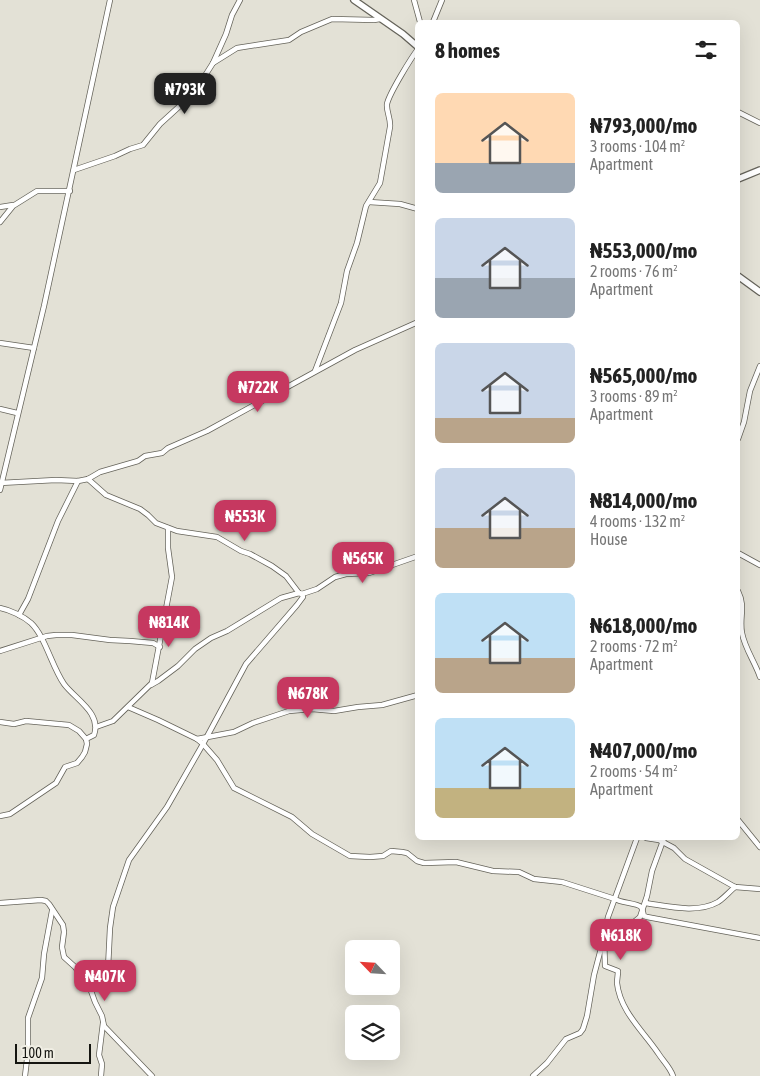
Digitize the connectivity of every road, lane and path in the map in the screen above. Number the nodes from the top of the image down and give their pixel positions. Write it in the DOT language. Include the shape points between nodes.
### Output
graph roads {
  1 [pos="110,0"];
  2 [pos="240,0"];
  3 [pos="354,0"];
  4 [pos="414,0"];
  5 [pos="442,0"];
  6 [pos="380,19"];
  7 [pos="419,20"];
  8 [pos="434,20"];
  9 [pos="415,40"];
  10 [pos="412,42"];
  11 [pos="415,45"];
  12 [pos="415,52"];
  13 [pos="213,63"];
  14 [pos="740,113"];
  15 [pos="760,123"];
  16 [pos="74,170"];
  17 [pos="760,170"];
  18 [pos="740,178"];
  19 [pos="70,190"];
  20 [pos="369,202"];
  21 [pos="16,204"];
  22 [pos="0,207"];
  23 [pos="415,207"];
  24 [pos="0,222"];
  25 [pos="740,277"];
  26 [pos="760,292"];
  27 [pos="415,323"];
  28 [pos="0,342"];
  29 [pos="34,348"];
  30 [pos="760,366"];
  31 [pos="315,371"];
  32 [pos="0,410"];
  33 [pos="17,413"];
  34 [pos="740,433"];
  35 [pos="88,479"];
  36 [pos="78,481"];
  37 [pos="1,483"];
  38 [pos="0,490"];
  39 [pos="168,528"];
  40 [pos="740,554"];
  41 [pos="415,557"];
  42 [pos="760,564"];
  43 [pos="300,594"];
  44 [pos="740,596"];
  45 [pos="0,608"];
  46 [pos="18,615"];
  47 [pos="41,638"];
  48 [pos="160,640"];
  49 [pos="153,643"];
  50 [pos="160,647"];
  51 [pos="0,651"];
  52 [pos="760,677"];
  53 [pos="151,685"];
  54 [pos="415,696"];
  55 [pos="128,707"];
  56 [pos="0,722"];
  57 [pos="96,727"];
  58 [pos="206,738"];
  59 [pos="86,739"];
  60 [pos="197,740"];
  61 [pos="203,744"];
  62 [pos="0,816"];
  63 [pos="740,822"];
  64 [pos="636,840"];
  65 [pos="663,840"];
  66 [pos="760,847"];
  67 [pos="735,887"];
  68 [pos="760,889"];
  69 [pos="615,898"];
  70 [pos="0,903"];
  71 [pos="645,903"];
  72 [pos="52,911"];
  73 [pos="642,912"];
  74 [pos="604,936"];
  75 [pos="760,938"];
  76 [pos="90,988"];
  77 [pos="103,1022"];
  78 [pos="25,1076"];
  79 [pos="101,1076"];
  80 [pos="152,1076"];
  81 [pos="533,1076"];
  82 [pos="672,1076"];
  1 -- 16 [label="street"];
  2 -- 13 [label="street"];
  3 -- 6 [label="street"];
  4 -- 7 [label="street"];
  5 -- 8 [label="street"];
  6 -- 10 [label="street"];
  6 -- 13 [label="street" via="332,19 289,40 237,48"];
  9 -- 10 [label="street"];
  10 -- 11 [label="street"];
  12 -- 20 [label="street" via="387,103 390,127 384,168"];
  13 -- 16 [label="street" via="194,93 160,124 143,145"];
  14 -- 15 [label="street"];
  16 -- 19 [label="street"];
  17 -- 18 [label="street"];
  19 -- 21 [label="street" via="41,190"];
  19 -- 29 [label="street"];
  20 -- 23 [label="street"];
  20 -- 31 [label="street" via="349,264 341,303"];
  21 -- 22 [label="street"];
  21 -- 24 [label="street"];
  25 -- 26 [label="street"];
  27 -- 31 [label="street"];
  28 -- 29 [label="street"];
  29 -- 33 [label="street"];
  30 -- 34 [label="street"];
  31 -- 35 [label="street" via="162,453 145,456"];
  32 -- 33 [label="street"];
  33 -- 37 [label="street"];
  35 -- 36 [label="street"];
  35 -- 39 [label="street" via="106,496 140,510"];
  36 -- 37 [label="street"];
  36 -- 46 [label="street" via="58,521 28,599"];
  37 -- 38 [label="street"];
  39 -- 43 [label="street" via="217,537 280,571"];
  39 -- 48 [label="street" via="172,577"];
  40 -- 42 [label="street"];
  41 -- 43 [label="street" via="369,573 334,577"];
  43 -- 53 [label="street" via="282,598 211,638"];
  43 -- 58 [label="street" via="302,597 297,605 242,672"];
  44 -- 52 [label="street" via="743,604 742,632"];
  45 -- 46 [label="street"];
  46 -- 47 [label="street" via="33,624"];
  47 -- 49 [label="street" via="72,635"];
  47 -- 51 [label="street"];
  47 -- 57 [label="street" via="65,685 92,715"];
  48 -- 49 [label="street"];
  48 -- 50 [label="street"];
  49 -- 50 [label="street"];
  50 -- 53 [label="street"];
  53 -- 55 [label="street"];
  54 -- 58 [label="street" via="382,705 334,711 289,711 234,732"];
  55 -- 57 [label="street" via="114,721"];
  55 -- 60 [label="street"];
  56 -- 59 [label="street" via="69,725 80,730"];
  57 -- 59 [label="street" via="94,734"];
  58 -- 60 [label="street"];
  58 -- 61 [label="street"];
  59 -- 62 [label="street" via="82,757 65,768 56,782 10,814"];
  60 -- 61 [label="street"];
  61 -- 69 [label="street" via="234,788 292,817 312,834 350,856 383,856 391,851 402,852 424,863 456,862 493,871 519,872 534,879 568,884"];
  61 -- 76 [label="street" via="167,807 130,857 113,908 107,975 103,983"];
  63 -- 66 [label="street"];
  64 -- 69 [label="street"];
  65 -- 67 [label="street" via="685,859"];
  65 -- 71 [label="street"];
  67 -- 68 [label="street"];
  67 -- 71 [label="street" via="717,903 702,908"];
  69 -- 73 [label="street" via="639,906"];
  69 -- 74 [label="street"];
  70 -- 72 [label="street" via="41,900 46,901"];
  71 -- 73 [label="street"];
  72 -- 76 [label="street" via="64,926 64,957"];
  72 -- 78 [label="street" via="42,978 28,1018"];
  73 -- 74 [label="street" via="618,935"];
  73 -- 75 [label="street" via="653,919"];
  74 -- 81 [label="street" via="583,1029 566,1039"];
  74 -- 82 [label="street" via="606,966 618,971 620,996 637,1027"];
  76 -- 77 [label="street"];
  77 -- 79 [label="street" via="99,1055"];
  77 -- 80 [label="street"];
}
